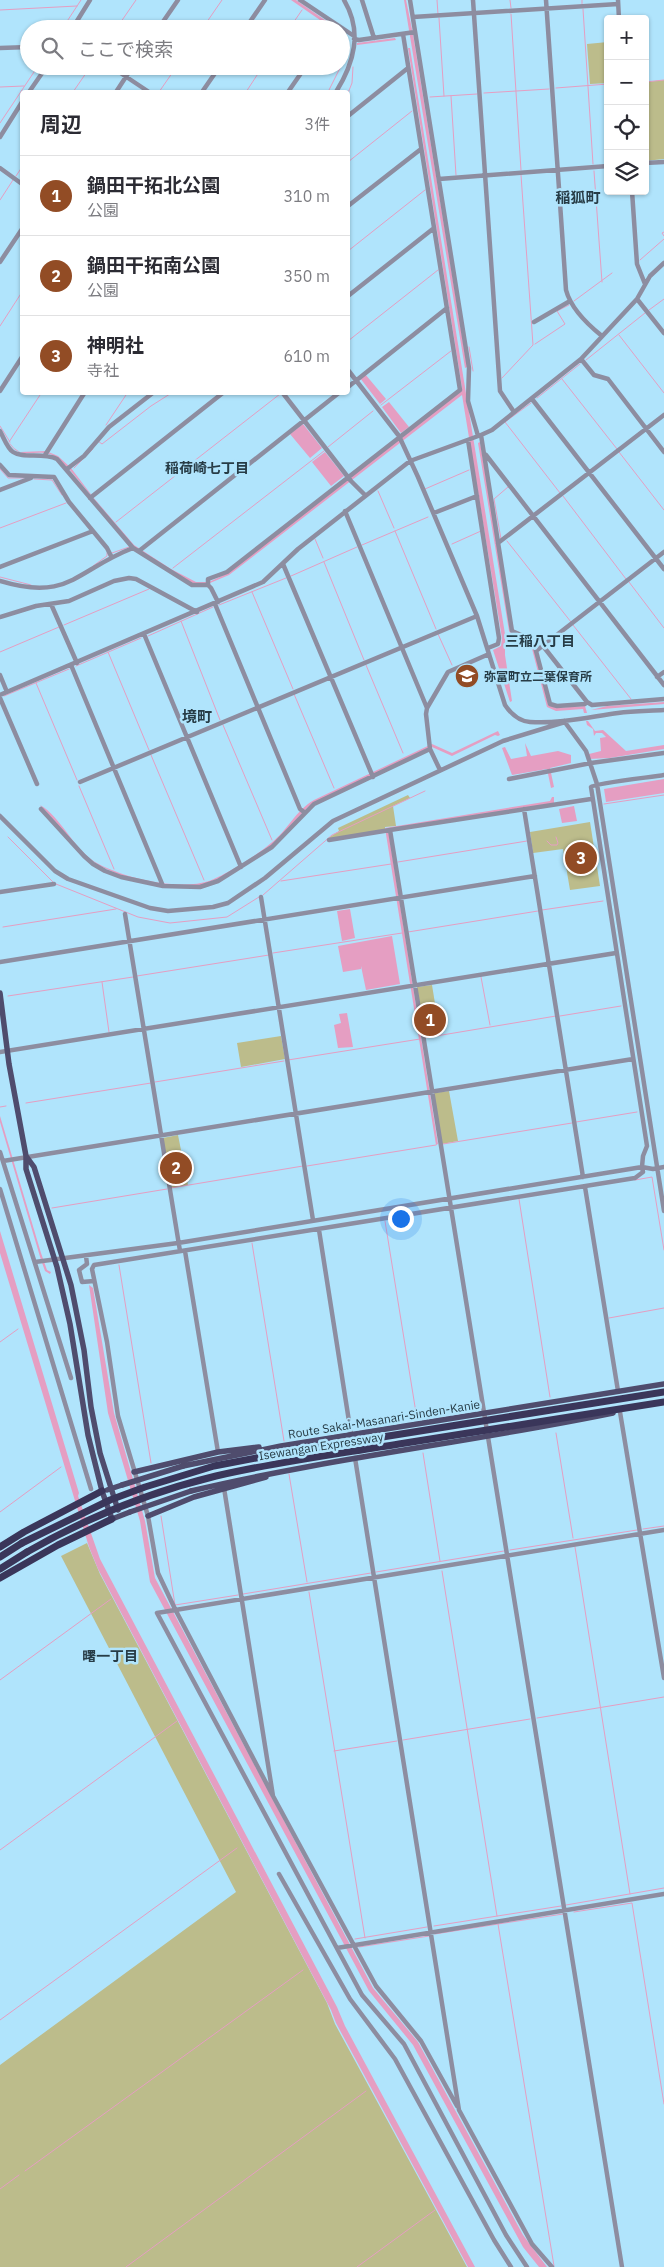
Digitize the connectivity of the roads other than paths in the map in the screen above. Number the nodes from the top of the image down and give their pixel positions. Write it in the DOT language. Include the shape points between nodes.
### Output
graph roads {
  1 [pos="90,0"];
  2 [pos="178,0"];
  3 [pos="265,0"];
  4 [pos="300,0"];
  5 [pos="344,0"];
  6 [pos="362,0"];
  7 [pos="410,0"];
  8 [pos="473,0"];
  9 [pos="546,0"];
  10 [pos="618,2"];
  11 [pos="547,8"];
  12 [pos="474,14"];
  13 [pos="619,15"];
  14 [pos="413,17"];
  15 [pos="78,20"];
  16 [pos="164,20"];
  17 [pos="251,20"];
  18 [pos="325,20"];
  19 [pos="413,32"];
  20 [pos="403,34"];
  21 [pos="350,35"];
  22 [pos="354,37"];
  23 [pos="374,38"];
  24 [pos="20,47"];
  25 [pos="0,48"];
  26 [pos="350,68"];
  27 [pos="408,68"];
  28 [pos="41,75"];
  29 [pos="123,75"];
  30 [pos="214,75"];
  31 [pos="300,75"];
  32 [pos="346,75"];
  33 [pos="126,77"];
  34 [pos="30,90"];
  35 [pos="117,90"];
  36 [pos="146,90"];
  37 [pos="203,90"];
  38 [pos="289,90"];
  39 [pos="337,90"];
  40 [pos="20,105"];
  41 [pos="350,114"];
  42 [pos="2,129"];
  43 [pos="0,137"];
  44 [pos="421,149"];
  45 [pos="664,162"];
  46 [pos="649,163"];
  47 [pos="604,166"];
  48 [pos="0,168"];
  49 [pos="558,170"];
  50 [pos="486,175"];
  51 [pos="439,179"];
  52 [pos="20,183"];
  53 [pos="632,195"];
  54 [pos="350,204"];
  55 [pos="434,228"];
  56 [pos="20,232"];
  57 [pos="0,262"];
  58 [pos="664,263"];
  59 [pos="645,284"];
  60 [pos="350,294"];
  61 [pos="636,298"];
  62 [pos="570,302"];
  63 [pos="447,308"];
  64 [pos="534,322"];
  65 [pos="664,334"];
  66 [pos="602,336"];
  67 [pos="581,359"];
  68 [pos="20,360"];
  69 [pos="350,373"];
  70 [pos="355,380"];
  71 [pos="350,385"];
  72 [pos="0,391"];
  73 [pos="84,395"];
  74 [pos="150,395"];
  75 [pos="220,395"];
  76 [pos="284,395"];
  77 [pos="336,395"];
  78 [pos="532,399"];
  79 [pos="514,412"];
  80 [pos="664,415"];
  81 [pos="304,421"];
  82 [pos="646,429"];
  83 [pos="0,432"];
  84 [pos="478,436"];
  85 [pos="400,439"];
  86 [pos="469,439"];
  87 [pos="664,452"];
  88 [pos="46,453"];
  89 [pos="485,454"];
  90 [pos="410,461"];
  91 [pos="0,466"];
  92 [pos="69,468"];
  93 [pos="589,473"];
  94 [pos="31,477"];
  95 [pos="349,479"];
  96 [pos="0,490"];
  97 [pos="365,495"];
  98 [pos="477,496"];
  99 [pos="91,497"];
  100 [pos="345,512"];
  101 [pos="434,514"];
  102 [pos="533,516"];
  103 [pos="93,531"];
  104 [pos="498,543"];
  105 [pos="133,548"];
  106 [pos="140,550"];
  107 [pos="664,552"];
  108 [pos="111,556"];
  109 [pos="656,558"];
  110 [pos="283,564"];
  111 [pos="0,567"];
  112 [pos="664,569"];
  113 [pos="0,580"];
  114 [pos="208,583"];
  115 [pos="600,602"];
  116 [pos="216,603"];
  117 [pos="52,604"];
  118 [pos="197,612"];
  119 [pos="477,616"];
  120 [pos="0,617"];
  121 [pos="144,634"];
  122 [pos="401,646"];
  123 [pos="543,646"];
  124 [pos="489,651"];
  125 [pos="536,651"];
  126 [pos="77,663"];
  127 [pos="71,665"];
  128 [pos="664,672"];
  129 [pos="0,675"];
  130 [pos="330,676"];
  131 [pos="657,676"];
  132 [pos="664,685"];
  133 [pos="7,692"];
  134 [pos="0,696"];
  135 [pos="664,699"];
  136 [pos="587,702"];
  137 [pos="258,707"];
  138 [pos="427,708"];
  139 [pos="664,710"];
  140 [pos="565,721"];
  141 [pos="186,737"];
  142 [pos="429,747"];
  143 [pos="664,753"];
  144 [pos="590,762"];
  145 [pos="114,768"];
  146 [pos="440,770"];
  147 [pos="372,775"];
  148 [pos="664,775"];
  149 [pos="509,779"];
  150 [pos="80,782"];
  151 [pos="37,784"];
  152 [pos="597,784"];
  153 [pos="591,798"];
  154 [pos="41,809"];
  155 [pos="524,809"];
  156 [pos="303,811"];
  157 [pos="0,816"];
  158 [pos="388,831"];
  159 [pos="329,840"];
  160 [pos="240,865"];
  161 [pos="535,876"];
  162 [pos="54,884"];
  163 [pos="163,884"];
  164 [pos="0,892"];
  165 [pos="261,897"];
  166 [pos="398,898"];
  167 [pos="125,914"];
  168 [pos="265,919"];
  169 [pos="130,942"];
  170 [pos="616,953"];
  171 [pos="0,962"];
  172 [pos="549,964"];
  173 [pos="412,985"];
  174 [pos="0,994"];
  175 [pos="279,1008"];
  176 [pos="144,1029"];
  177 [pos="7,1051"];
  178 [pos="0,1052"];
  179 [pos="633,1059"];
  180 [pos="566,1069"];
  181 [pos="430,1091"];
  182 [pos="296,1113"];
  183 [pos="161,1135"];
  184 [pos="0,1152"];
  185 [pos="26,1156"];
  186 [pos="3,1161"];
  187 [pos="642,1167"];
  188 [pos="664,1167"];
  189 [pos="658,1168"];
  190 [pos="583,1177"];
  191 [pos="585,1187"];
  192 [pos="0,1189"];
  193 [pos="449,1199"];
  194 [pos="452,1208"];
  195 [pos="664,1210"];
  196 [pos="313,1220"];
  197 [pos="318,1230"];
  198 [pos="178,1243"];
  199 [pos="182,1251"];
  200 [pos="86,1256"];
  201 [pos="63,1258"];
  202 [pos="55,1260"];
  203 [pos="36,1262"];
  204 [pos="94,1281"];
  205 [pos="71,1378"];
  206 [pos="664,1384"];
  207 [pos="618,1391"];
  208 [pos="664,1392"];
  209 [pos="664,1403"];
  210 [pos="620,1412"];
  211 [pos="485,1413"];
  212 [pos="351,1434"];
  213 [pos="488,1437"];
  214 [pos="281,1446"];
  215 [pos="218,1452"];
  216 [pos="355,1458"];
  217 [pos="285,1470"];
  218 [pos="134,1472"];
  219 [pos="224,1488"];
  220 [pos="91,1489"];
  221 [pos="110,1489"];
  222 [pos="102,1491"];
  223 [pos="120,1516"];
  224 [pos="148,1516"];
  225 [pos="112,1519"];
  226 [pos="664,1530"];
  227 [pos="641,1534"];
  228 [pos="0,1547"];
  229 [pos="508,1555"];
  230 [pos="0,1557"];
  231 [pos="0,1569"];
  232 [pos="374,1576"];
  233 [pos="0,1578"];
  234 [pos="241,1598"];
  235 [pos="174,1610"];
  236 [pos="664,1678"];
  237 [pos="273,1796"];
  238 [pos="279,1874"];
  239 [pos="664,1894"];
  240 [pos="564,1909"];
  241 [pos="431,1931"];
  242 [pos="352,1944"];
  243 [pos="338,1947"];
  244 [pos="459,2110"];
  245 [pos="511,2267"];
  246 [pos="528,2267"];
  247 [pos="552,2267"];
  248 [pos="622,2267"];
  1 -- 15 [label="street"];
  2 -- 16 [label="street"];
  3 -- 17 [label="street"];
  4 -- 18 [label="street"];
  5 -- 22 [label="street" via="352,19"];
  6 -- 23 [label="street"];
  7 -- 14 [label="street"];
  8 -- 12 [label="street"];
  9 -- 11 [label="street"];
  10 -- 11 [label="street"];
  10 -- 13 [label="street"];
  11 -- 12 [label="street"];
  11 -- 49 [label="street"];
  12 -- 14 [label="street"];
  12 -- 50 [label="street"];
  14 -- 19 [label="street"];
  19 -- 20 [label="street"];
  19 -- 51 [label="street"];
  20 -- 23 [label="street"];
  20 -- 27 [label="street"];
  21 -- 22 [label="street"];
  22 -- 23 [label="street" via="359,40"];
  22 -- 26 [label="street"];
  24 -- 25 [label="street"];
  27 -- 41 [label="street"];
  27 -- 44 [label="street"];
  28 -- 34 [label="street"];
  29 -- 33 [label="street"];
  30 -- 37 [label="street"];
  31 -- 38 [label="street"];
  32 -- 39 [label="street"];
  33 -- 35 [label="street"];
  33 -- 36 [label="street"];
  40 -- 42 [label="street"];
  42 -- 43 [label="street"];
  44 -- 54 [label="street"];
  44 -- 55 [label="street"];
  45 -- 46 [label="street"];
  47 -- 49 [label="street"];
  48 -- 52 [label="street"];
  49 -- 50 [label="street"];
  49 -- 62 [label="street" via="566,290"];
  50 -- 51 [label="street"];
  50 -- 79 [label="street" via="500,391"];
  51 -- 84 [label="street" via="469,368 468,401"];
  53 -- 59 [label="street" via="637,264"];
  55 -- 60 [label="street"];
  55 -- 63 [label="street"];
  56 -- 57 [label="street"];
  58 -- 59 [label="street"];
  59 -- 61 [label="street"];
  61 -- 65 [label="street"];
  61 -- 66 [label="street"];
  62 -- 64 [label="street"];
  62 -- 66 [label="street" via="589,326"];
  63 -- 70 [label="street"];
  63 -- 85 [label="street" via="460,390"];
  66 -- 67 [label="street"];
  67 -- 78 [label="street"];
  67 -- 82 [label="street" via="594,375 608,380"];
  68 -- 72 [label="street"];
  69 -- 70 [label="street"];
  70 -- 71 [label="street"];
  70 -- 85 [label="street"];
  73 -- 88 [label="street"];
  74 -- 92 [label="street" via="109,428"];
  75 -- 99 [label="street"];
  76 -- 81 [label="street"];
  77 -- 81 [label="street"];
  78 -- 79 [label="street"];
  78 -- 93 [label="street"];
  79 -- 84 [label="street"];
  80 -- 82 [label="street"];
  81 -- 95 [label="street"];
  81 -- 106 [label="street"];
  82 -- 87 [label="street"];
  82 -- 93 [label="street"];
  83 -- 88 [label="street" via="15,453"];
  84 -- 86 [label="street"];
  84 -- 89 [label="street"];
  85 -- 90 [label="street"];
  85 -- 95 [label="street"];
  86 -- 90 [label="street"];
  86 -- 98 [label="street"];
  88 -- 92 [label="street"];
  89 -- 102 [label="street"];
  89 -- 104 [label="street"];
  90 -- 97 [label="street"];
  90 -- 101 [label="street"];
  91 -- 94 [label="street" via="9,475"];
  92 -- 99 [label="street"];
  93 -- 102 [label="street"];
  93 -- 109 [label="street"];
  94 -- 96 [label="street"];
  94 -- 103 [label="street" via="54,477"];
  95 -- 97 [label="street"];
  95 -- 114 [label="street"];
  97 -- 100 [label="street"];
  98 -- 101 [label="street"];
  98 -- 124 [label="street" via="499,638 498,644"];
  99 -- 105 [label="street"];
  100 -- 110 [label="street"];
  100 -- 122 [label="street"];
  101 -- 119 [label="street"];
  102 -- 104 [label="street"];
  102 -- 115 [label="street"];
  103 -- 108 [label="street"];
  103 -- 111 [label="street"];
  104 -- 125 [label="street" via="512,631 533,640"];
  105 -- 106 [label="street"];
  105 -- 108 [label="street"];
  106 -- 114 [label="street" via="192,584"];
  107 -- 109 [label="street"];
  108 -- 113 [label="street" via="88,573 54,588 31,588"];
  109 -- 112 [label="street"];
  109 -- 115 [label="street"];
  110 -- 116 [label="street" via="263,582"];
  110 -- 130 [label="street"];
  114 -- 116 [label="street"];
  115 -- 123 [label="street"];
  115 -- 131 [label="street"];
  116 -- 118 [label="street"];
  116 -- 137 [label="street"];
  117 -- 118 [label="street" via="69,601 114,581 129,578"];
  117 -- 120 [label="street"];
  117 -- 126 [label="street"];
  118 -- 121 [label="street"];
  119 -- 122 [label="street"];
  119 -- 124 [label="street"];
  121 -- 126 [label="street"];
  121 -- 141 [label="street"];
  122 -- 130 [label="street"];
  122 -- 138 [label="street"];
  123 -- 125 [label="street"];
  123 -- 136 [label="street"];
  124 -- 138 [label="street" via="448,672"];
  124 -- 140 [label="street" via="509,712 529,722"];
  125 -- 136 [label="street" via="550,704"];
  126 -- 127 [label="street"];
  127 -- 133 [label="street"];
  127 -- 145 [label="street"];
  128 -- 131 [label="street"];
  129 -- 133 [label="street"];
  130 -- 137 [label="street"];
  130 -- 147 [label="street"];
  131 -- 132 [label="street"];
  133 -- 134 [label="street"];
  134 -- 151 [label="street"];
  135 -- 136 [label="street" via="592,705"];
  137 -- 141 [label="street"];
  137 -- 156 [label="street"];
  138 -- 142 [label="street"];
  139 -- 140 [label="street"];
  140 -- 144 [label="street"];
  140 -- 146 [label="street" via="503,741"];
  141 -- 145 [label="street"];
  141 -- 160 [label="street"];
  142 -- 146 [label="street"];
  142 -- 147 [label="street"];
  143 -- 144 [label="street"];
  144 -- 149 [label="street"];
  144 -- 152 [label="street"];
  145 -- 150 [label="street"];
  145 -- 163 [label="street"];
  146 -- 157 [label="street" via="333,821 265,878 228,903 188,910 150,908 68,879 55,871"];
  147 -- 156 [label="street"];
  148 -- 152 [label="street"];
  152 -- 153 [label="street" via="591,786"];
  152 -- 189 [label="street"];
  153 -- 155 [label="street"];
  153 -- 170 [label="street"];
  154 -- 163 [label="street" via="93,864 122,877"];
  155 -- 158 [label="street"];
  155 -- 161 [label="street"];
  156 -- 160 [label="street" via="272,847"];
  158 -- 159 [label="street"];
  158 -- 166 [label="street"];
  160 -- 163 [label="street" via="218,881 200,887"];
  161 -- 166 [label="street"];
  161 -- 172 [label="street"];
  162 -- 164 [label="street"];
  165 -- 168 [label="street"];
  166 -- 168 [label="street"];
  166 -- 173 [label="street"];
  167 -- 169 [label="street"];
  168 -- 169 [label="street"];
  168 -- 175 [label="street"];
  169 -- 171 [label="street"];
  169 -- 176 [label="street"];
  170 -- 172 [label="street"];
  170 -- 179 [label="street"];
  172 -- 173 [label="street"];
  172 -- 180 [label="street"];
  173 -- 175 [label="street"];
  173 -- 181 [label="street"];
  174 -- 177 [label="main road"];
  175 -- 176 [label="street"];
  175 -- 182 [label="street"];
  176 -- 177 [label="street"];
  176 -- 183 [label="street"];
  177 -- 178 [label="street"];
  177 -- 185 [label="main road"];
  179 -- 180 [label="street"];
  179 -- 187 [label="street" via="647,1146"];
  180 -- 181 [label="street"];
  180 -- 190 [label="street"];
  181 -- 182 [label="street"];
  181 -- 193 [label="street"];
  182 -- 183 [label="street"];
  182 -- 196 [label="street"];
  183 -- 185 [label="street"];
  183 -- 198 [label="street"];
  184 -- 186 [label="street"];
  185 -- 186 [label="street"];
  185 -- 201 [label="main road" via="34,1167"];
  185 -- 202 [label="main road" via="26,1169"];
  186 -- 203 [label="street"];
  187 -- 189 [label="street"];
  187 -- 190 [label="street"];
  187 -- 191 [label="street" via="642,1172 635,1178"];
  188 -- 189 [label="street"];
  189 -- 195 [label="street"];
  190 -- 193 [label="street"];
  191 -- 194 [label="street"];
  191 -- 207 [label="street"];
  192 -- 220 [label="street"];
  193 -- 194 [label="street"];
  193 -- 196 [label="street"];
  194 -- 197 [label="street"];
  194 -- 211 [label="street"];
  196 -- 198 [label="street"];
  197 -- 199 [label="street"];
  197 -- 212 [label="street"];
  198 -- 199 [label="street"];
  198 -- 200 [label="street"];
  199 -- 204 [label="street" via="94,1265"];
  199 -- 215 [label="street"];
  200 -- 201 [label="street"];
  200 -- 204 [label="street" via="87,1264 79,1270 80,1276 82,1282"];
  201 -- 202 [label="street"];
  201 -- 221 [label="main road" via="76,1309 100,1453"];
  202 -- 203 [label="street"];
  202 -- 222 [label="main road" via="70,1324 88,1435"];
  203 -- 205 [label="street"];
  204 -- 218 [label="street" via="108,1342 118,1416"];
  206 -- 207 [label="main road, Route Sakai-Masanari-Sinden-Kanie"];
  207 -- 211 [label="main road, Route Sakai-Masanari-Sinden-Kanie"];
  208 -- 230 [label="highway, Isewangan Expressway, bridge" via="214,1466 110,1500 50,1528"];
  209 -- 210 [label="main road"];
  209 -- 231 [label="highway, Isewangan Expressway, bridge" via="216,1476 113,1510 54,1537"];
  210 -- 213 [label="main road"];
  210 -- 227 [label="street"];
  211 -- 212 [label="main road, Route Sakai-Masanari-Sinden-Kanie"];
  211 -- 213 [label="street"];
  212 -- 214 [label="main road, Route Sakai-Masanari-Sinden-Kanie"];
  213 -- 216 [label="main road"];
  213 -- 229 [label="street"];
  214 -- 215 [label="main road"];
  214 -- 221 [label="main road, Route Sakai-Masanari-Sinden-Kanie, bridge" via="183,1466"];
  215 -- 218 [label="main road"];
  216 -- 217 [label="main road"];
  216 -- 232 [label="street"];
  217 -- 219 [label="main road" via="254,1482"];
  217 -- 223 [label="main road, bridge" via="190,1490"];
  218 -- 224 [label="street"];
  219 -- 224 [label="main road"];
  219 -- 234 [label="street"];
  221 -- 222 [label="main road, Route Sakai-Masanari-Sinden-Kanie"];
  221 -- 223 [label="main road"];
  222 -- 225 [label="main road"];
  222 -- 228 [label="highway"];
  223 -- 225 [label="main road"];
  224 -- 235 [label="street" via="158,1573"];
  225 -- 233 [label="highway"];
  226 -- 227 [label="street"];
  227 -- 229 [label="street"];
  227 -- 236 [label="street"];
  229 -- 232 [label="street"];
  229 -- 240 [label="street"];
  232 -- 234 [label="street"];
  232 -- 241 [label="street"];
  234 -- 235 [label="street"];
  234 -- 237 [label="street"];
  235 -- 237 [label="street"];
  235 -- 243 [label="street" via="157,1613"];
  237 -- 242 [label="street"];
  238 -- 245 [label="street" via="350,1999 395,2059"];
  239 -- 240 [label="street"];
  240 -- 241 [label="street"];
  240 -- 248 [label="street"];
  241 -- 242 [label="street"];
  241 -- 244 [label="street"];
  242 -- 243 [label="street"];
  242 -- 244 [label="street" via="380,1993 421,2041"];
  243 -- 246 [label="street" via="362,1995 404,2044 506,2235"];
  244 -- 247 [label="street" via="532,2244"];
}
